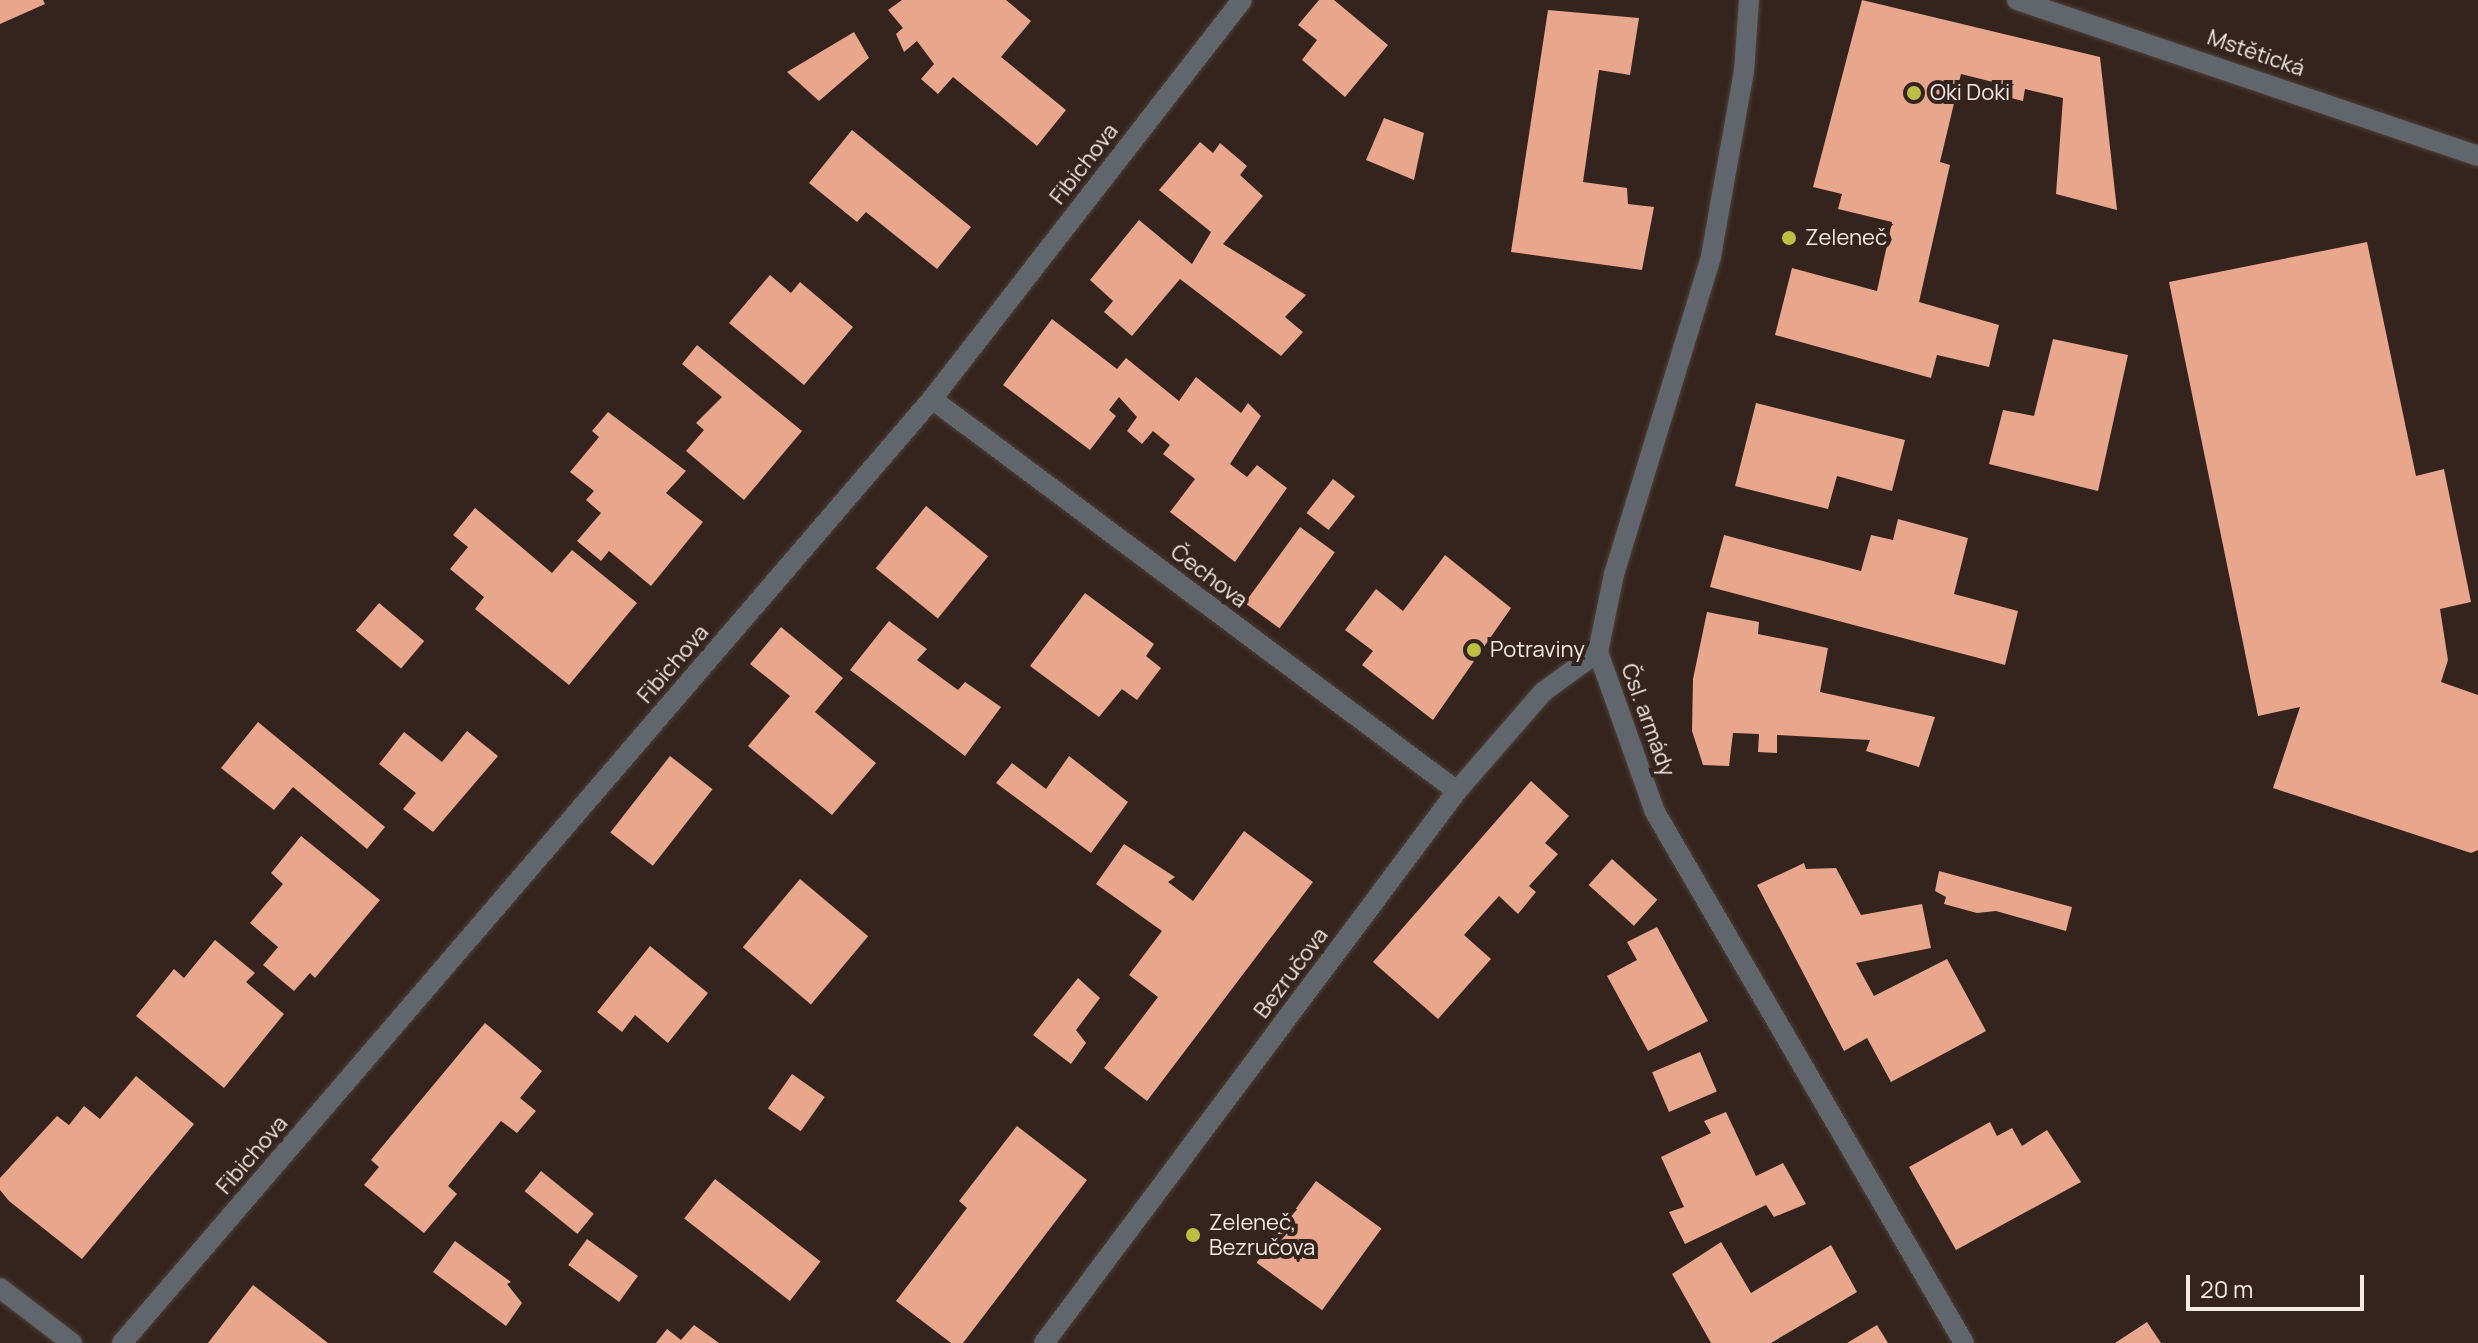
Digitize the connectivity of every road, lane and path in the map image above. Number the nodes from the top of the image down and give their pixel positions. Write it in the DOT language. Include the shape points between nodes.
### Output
graph roads {
  1 [pos="1242,0"];
  2 [pos="1749,0"];
  3 [pos="2017,0"];
  4 [pos="2478,156"];
  5 [pos="932,399"];
  6 [pos="1598,652"];
  7 [pos="1457,791"];
  8 [pos="0,1288"];
  9 [pos="72,1343"];
  10 [pos="122,1343"];
  11 [pos="1044,1343"];
  12 [pos="1964,1343"];
  1 -- 5 [label="street, Fibichova"];
  2 -- 6 [label="street, Čsl. armády" via="1744,71 1711,257 1614,574"];
  3 -- 4 [label="street, Mstětická"];
  5 -- 7 [label="street, Čechova"];
  5 -- 10 [label="street, Fibichova"];
  6 -- 7 [label="street, Bezručova" via="1543,692"];
  6 -- 12 [label="street, Čsl. armády" via="1655,812"];
  7 -- 11 [label="street, Bezručova"];
  8 -- 9 [label="street"];
}
